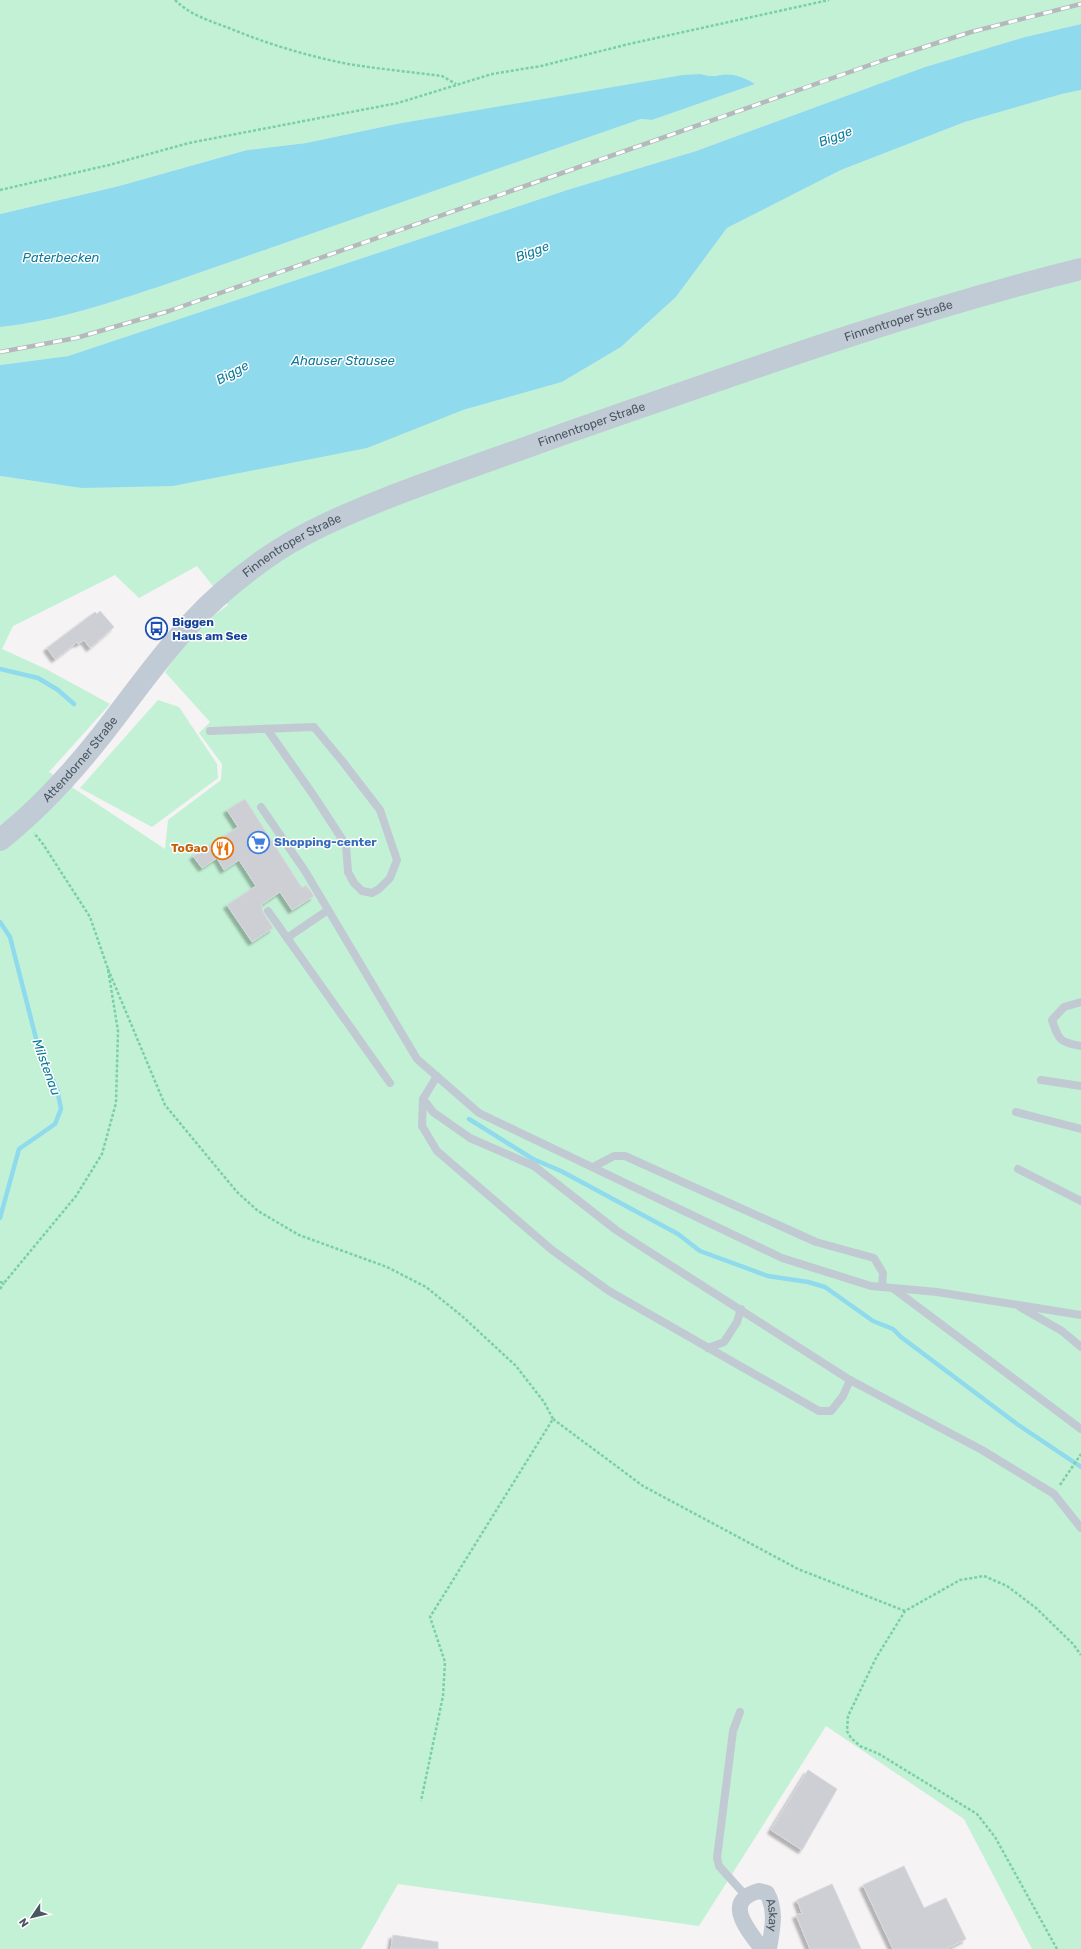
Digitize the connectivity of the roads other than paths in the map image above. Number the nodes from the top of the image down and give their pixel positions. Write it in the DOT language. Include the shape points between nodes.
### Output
graph roads {
  1 [pos="1081,269"];
  2 [pos="151,670"];
  3 [pos="267,729"];
  4 [pos="210,731"];
  5 [pos="261,807"];
  6 [pos="0,840"];
  7 [pos="328,910"];
  8 [pos="268,911"];
  9 [pos="288,938"];
  10 [pos="1081,1002"];
  11 [pos="1081,1046"];
  12 [pos="437,1076"];
  13 [pos="1041,1080"];
  14 [pos="390,1083"];
  15 [pos="1081,1086"];
  16 [pos="423,1099"];
  17 [pos="1016,1112"];
  18 [pos="1081,1128"];
  19 [pos="593,1168"];
  20 [pos="1018,1169"];
  21 [pos="1081,1201"];
  22 [pos="882,1287"];
  23 [pos="894,1288"];
  24 [pos="1016,1304"];
  25 [pos="741,1309"];
  26 [pos="1081,1315"];
  27 [pos="1081,1347"];
  28 [pos="708,1348"];
  29 [pos="850,1380"];
  30 [pos="1081,1429"];
  31 [pos="1081,1528"];
  32 [pos="740,1712"];
  33 [pos="746,1896"];
  34 [pos="762,1949"];
  35 [pos="768,1949"];
  1 -- 2 [label="main road, Finnentroper Straße" via="938,307 824,343 470,467 351,512 277,551 238,580 189,625"];
  2 -- 6 [label="main road, Attendorner Straße" via="61,784 24,821"];
  3 -- 3 [label="lane" via="314,728 344,762 380,810 396,860 390,878 379,889 372,892 362,891 354,883 348,872 346,845"];
  3 -- 4 [label="lane"];
  5 -- 7 [label="lane"];
  7 -- 9 [label="lane"];
  7 -- 12 [label="lane" via="418,1059"];
  8 -- 9 [label="lane"];
  9 -- 14 [label="lane"];
  10 -- 11 [label="lane" via="1064,1007 1052,1020 1057,1035 1065,1043"];
  12 -- 16 [label="lane"];
  12 -- 19 [label="lane" via="479,1113"];
  13 -- 15 [label="lane"];
  16 -- 25 [label="lane" via="433,1112 470,1138 534,1166 616,1230"];
  16 -- 28 [label="lane" via="422,1126 437,1151 559,1255 609,1291"];
  17 -- 18 [label="lane"];
  19 -- 22 [label="lane" via="782,1258 871,1286"];
  19 -- 22 [label="lane" via="614,1156 626,1156 816,1242 874,1258 884,1274"];
  20 -- 21 [label="lane"];
  22 -- 23 [label="lane"];
  23 -- 24 [label="lane"];
  23 -- 30 [label="lane"];
  24 -- 26 [label="lane"];
  24 -- 27 [label="lane" via="1062,1331"];
  25 -- 28 [label="lane" via="737,1322 724,1342"];
  25 -- 29 [label="lane"];
  28 -- 29 [label="lane" via="819,1411 831,1411 843,1396"];
  29 -- 31 [label="lane" via="982,1450 1054,1494"];
  32 -- 33 [label="lane" via="733,1731 717,1858 719,1866"];
  33 -- 34 [label="street, Askay" via="740,1912 743,1922"];
  33 -- 35 [label="street, Askay" via="760,1891 767,1893 772,1902 774,1915"];
}
